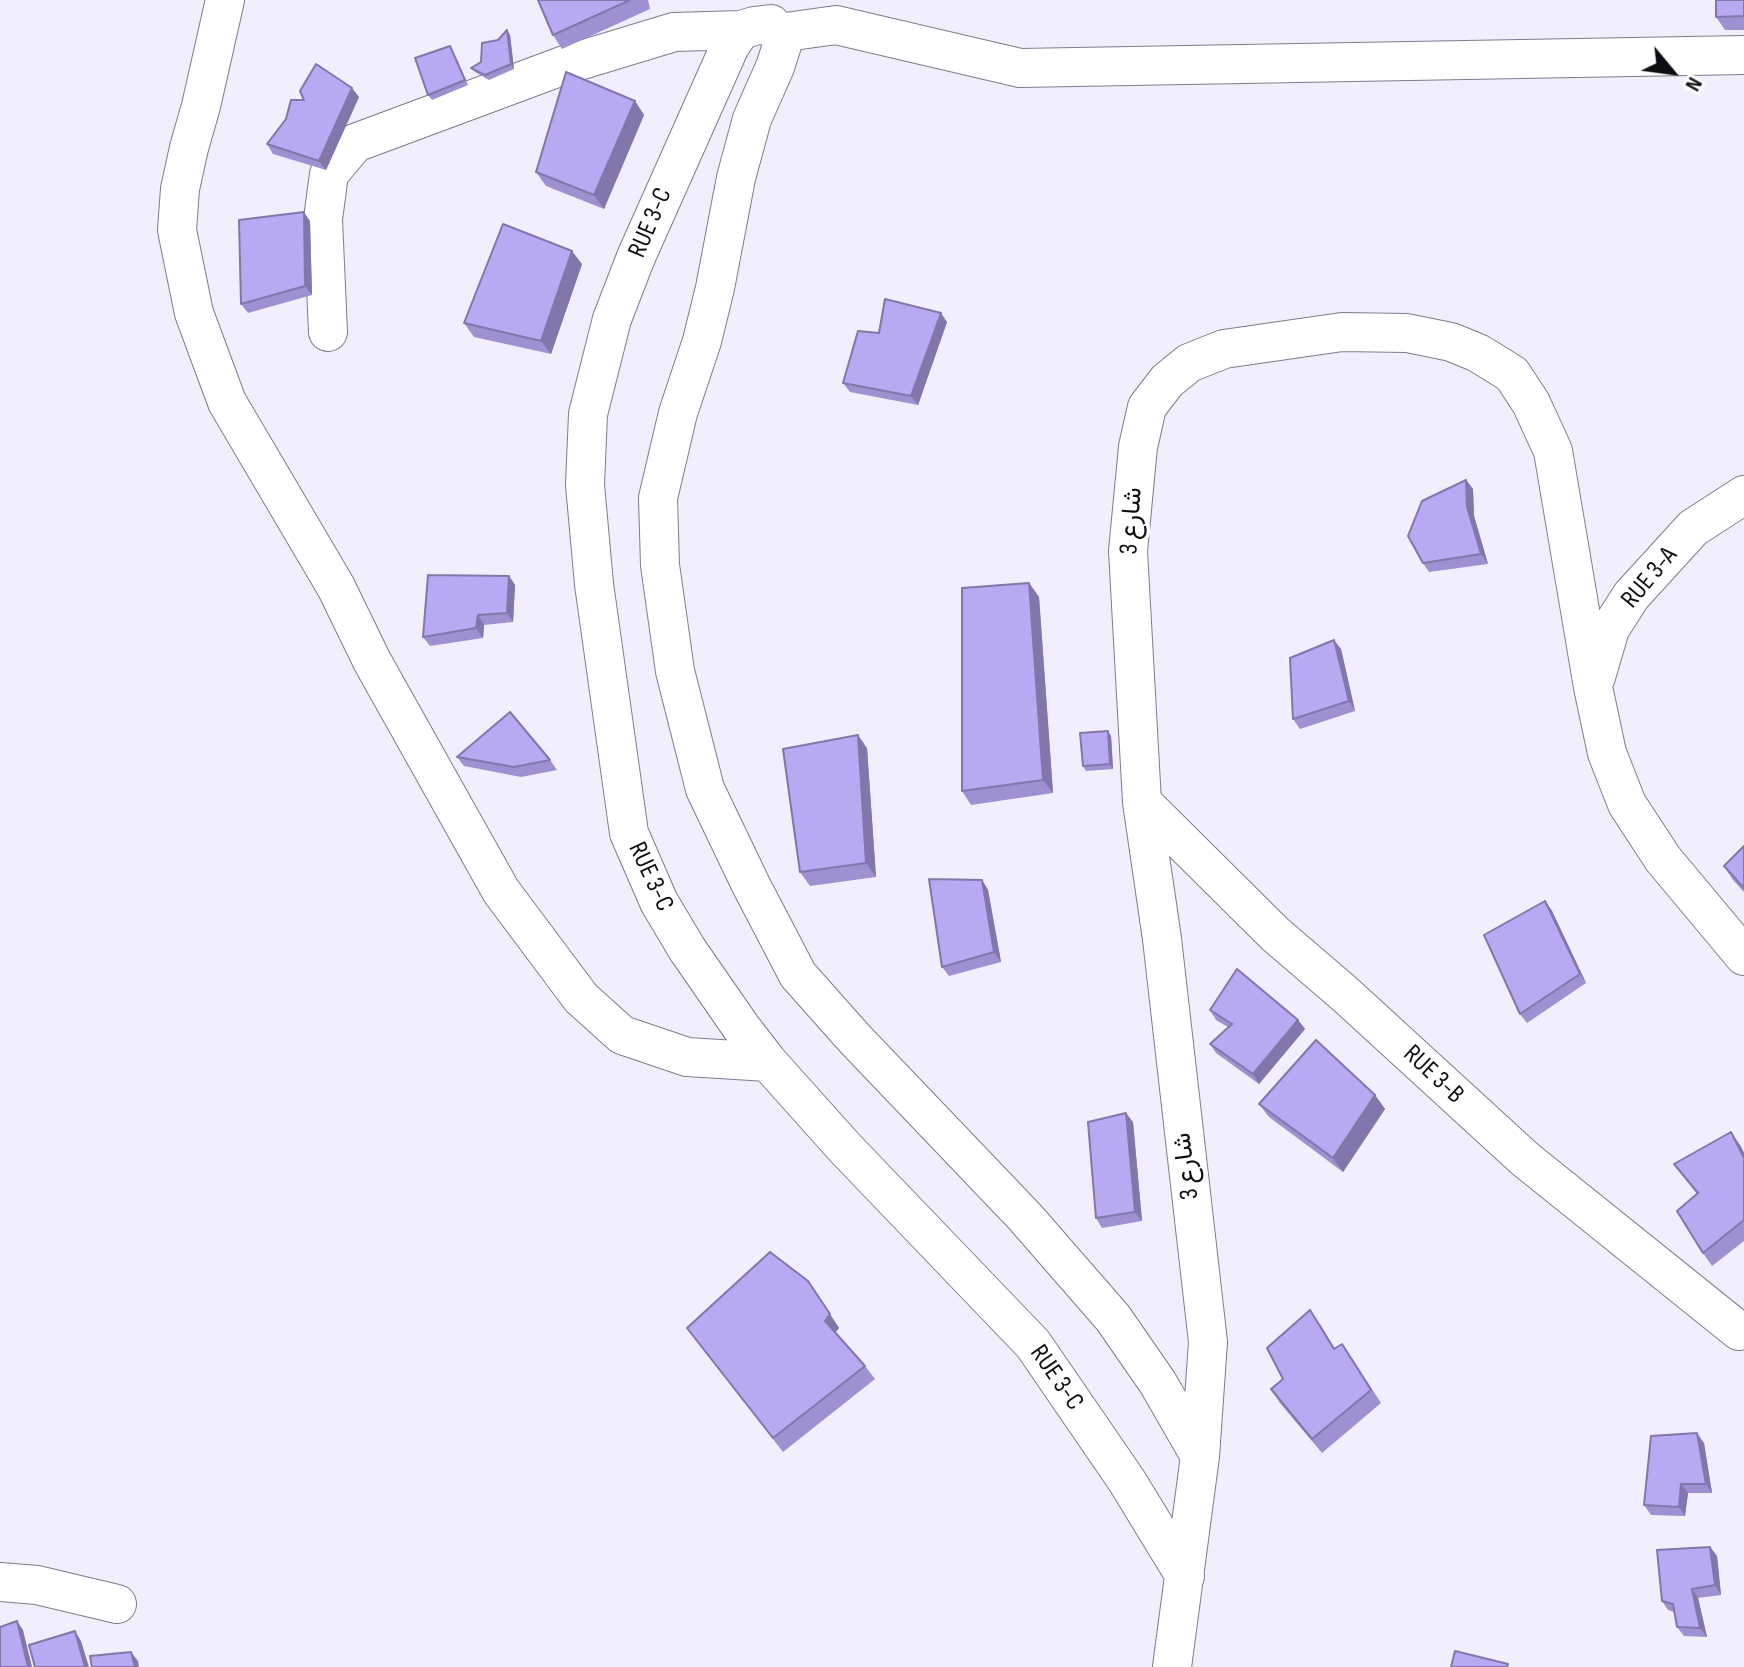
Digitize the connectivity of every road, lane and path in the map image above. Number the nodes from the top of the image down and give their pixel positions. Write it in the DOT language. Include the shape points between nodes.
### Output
graph roads {
  1 [pos="225,0"];
  2 [pos="741,30"];
  3 [pos="779,33"];
  4 [pos="1744,55"];
  5 [pos="328,332"];
  6 [pos="1744,495"];
  7 [pos="1593,687"];
  8 [pos="1142,802"];
  9 [pos="1744,956"];
  10 [pos="768,1062"];
  11 [pos="1739,1331"];
  12 [pos="1200,1456"];
  13 [pos="1185,1576"];
  14 [pos="0,1582"];
  15 [pos="117,1604"];
  16 [pos="1172,1667"];
  1 -- 10 [label="street" via="186,161 177,230 194,313 227,402 336,587 501,891 581,998 622,1035 674,1053"];
  2 -- 3 [label="street" via="771,24"];
  2 -- 5 [label="street" via="674,32 562,66 355,143 329,174 323,219"];
  2 -- 10 [label="street, RUE 3-C" via="694,124 612,319 588,414 585,485 629,833 659,902 687,949"];
  3 -- 4 [label="street" via="836,25 1020,68"];
  3 -- 12 [label="street" via="784,39 752,119 712,302 658,498 660,565 675,671 705,789 798,975 1113,1318"];
  6 -- 7 [label="street, RUE 3-A" via="1693,528 1631,596 1610,629"];
  7 -- 8 [label="street, شارع 3" via="1553,451 1512,374 1451,342 1407,333 1342,332 1224,349 1189,363 1167,381 1147,407 1138,447 1128,551"];
  7 -- 9 [label="street, شارع 3" via="1607,753 1627,804 1663,859"];
  8 -- 11 [label="street, RUE 3-B" via="1275,934 1525,1159"];
  8 -- 12 [label="street, شارع 3" via="1208,1342"];
  10 -- 13 [label="street, RUE 3-C" via="1033,1344"];
  12 -- 13 [label="street, شارع 3"];
  13 -- 16 [label="street, شارع 3"];
  14 -- 15 [label="street"];
}
